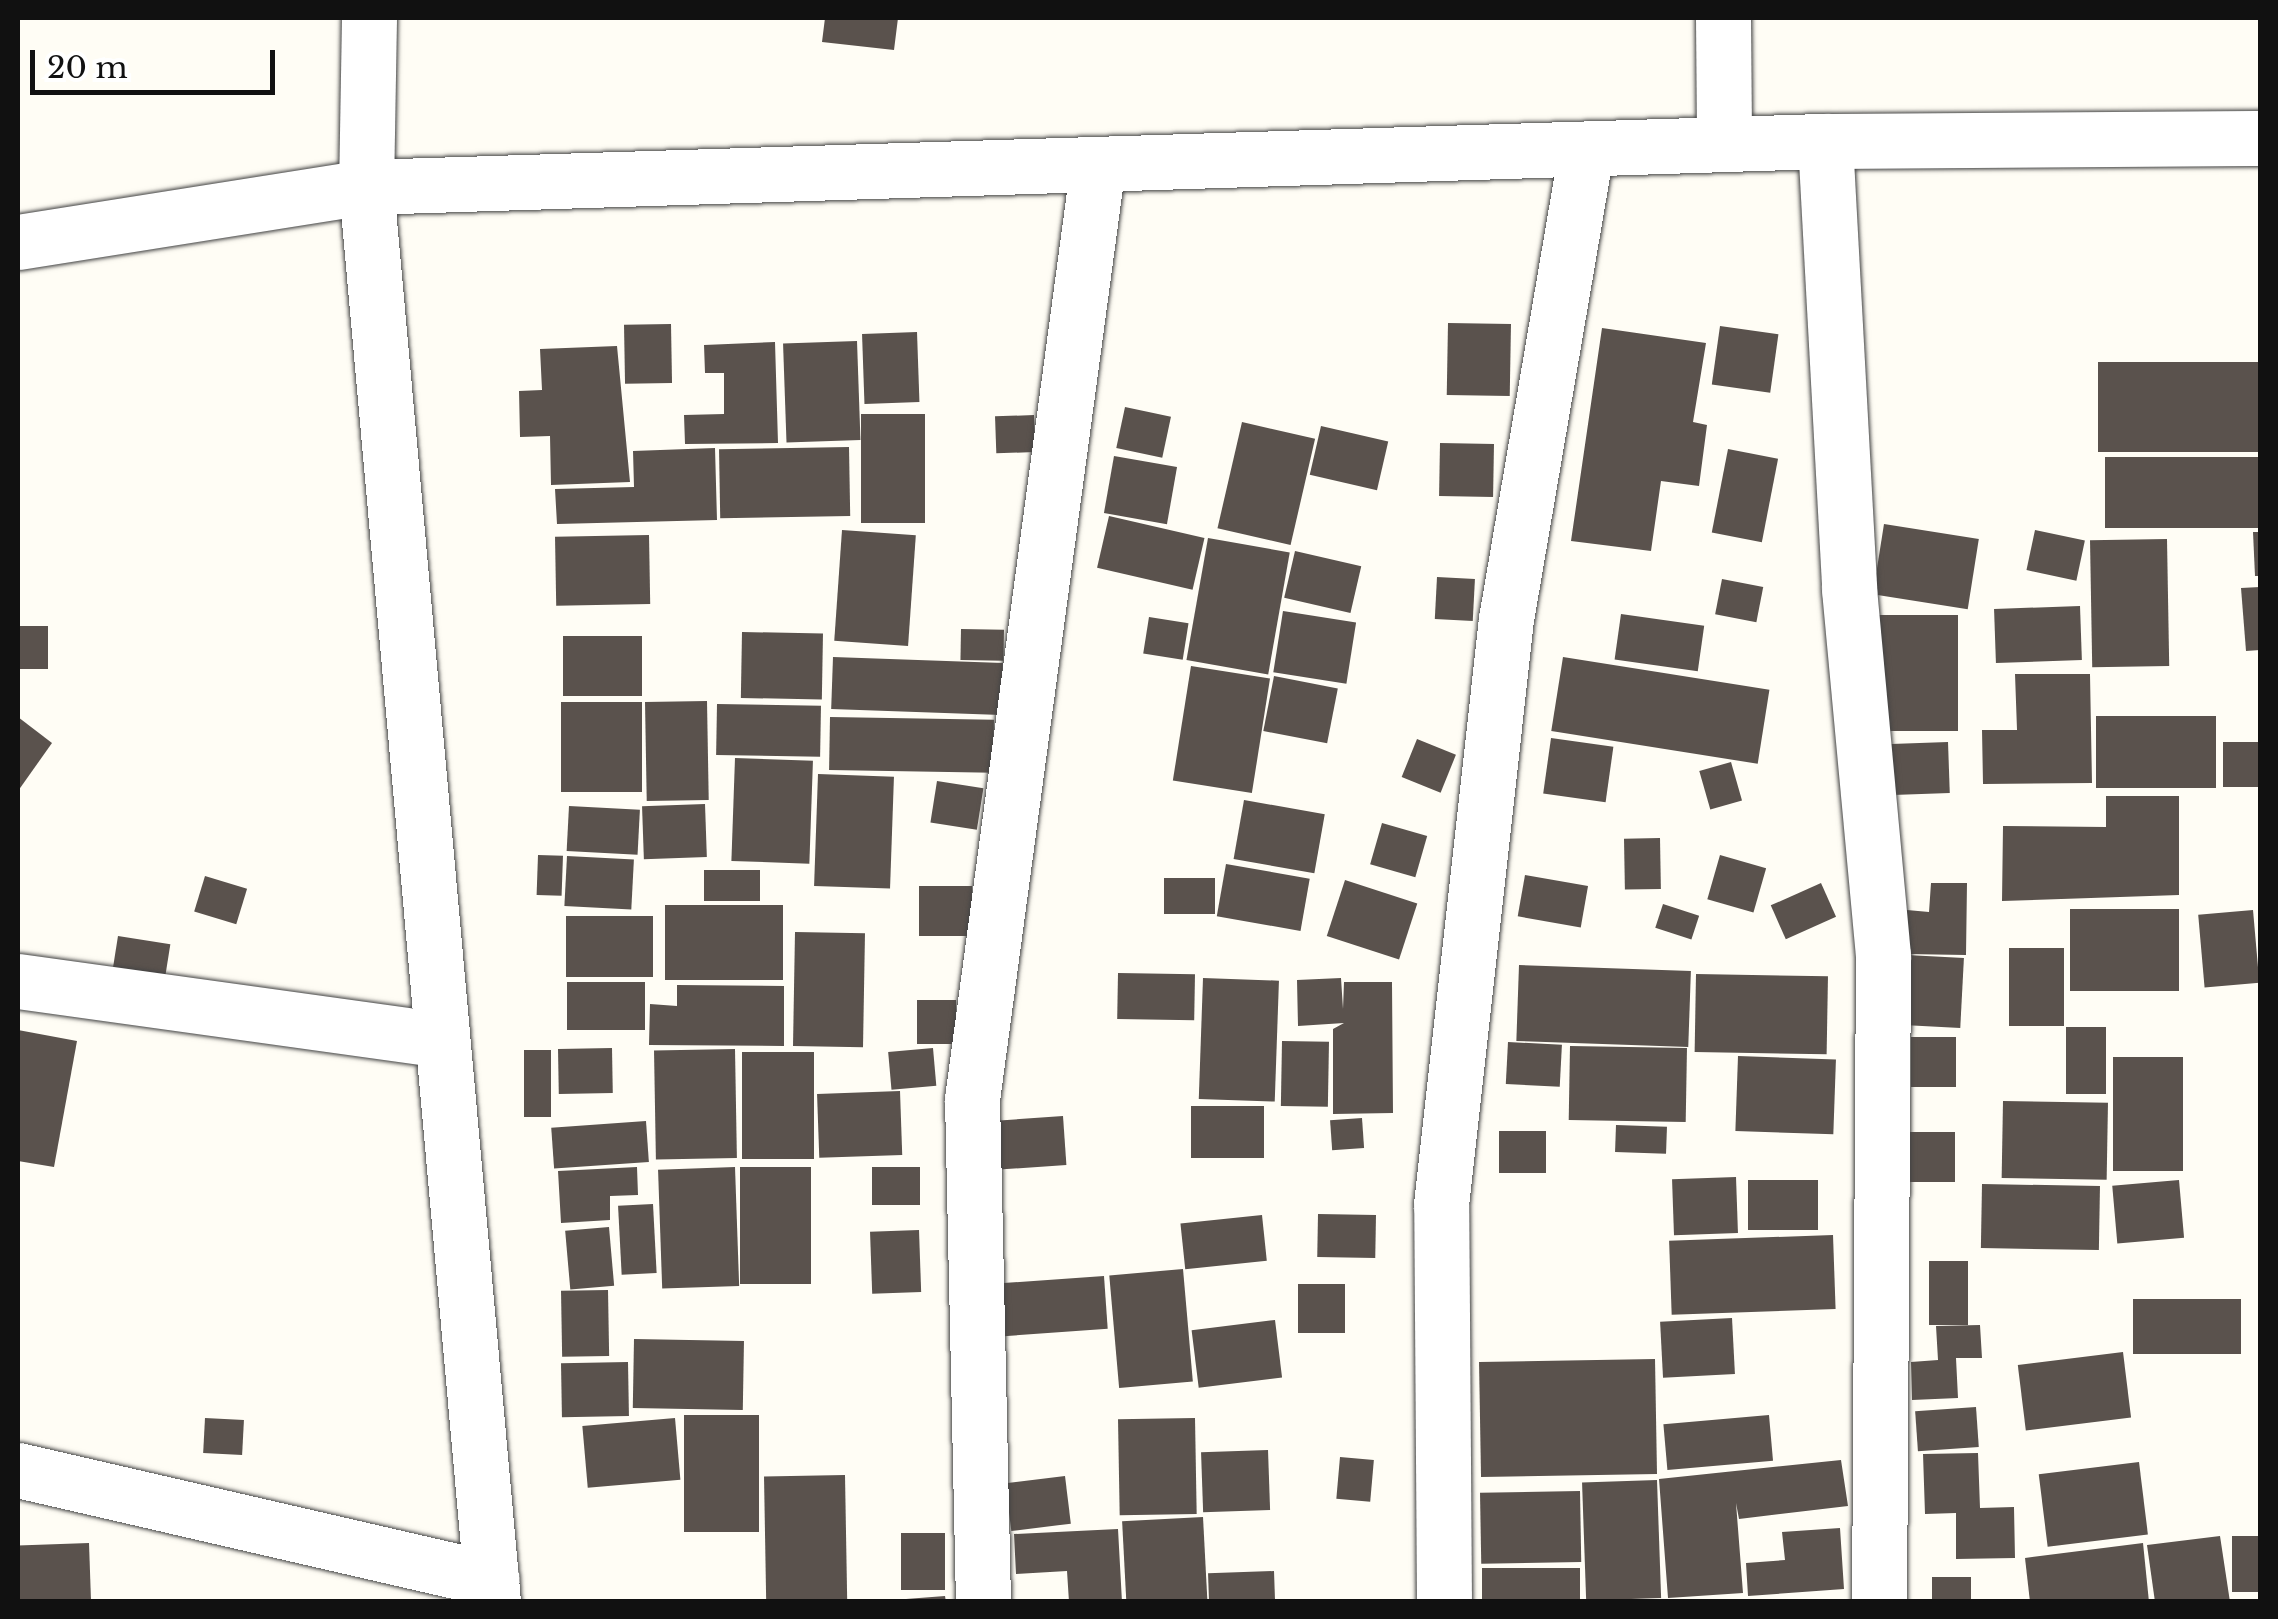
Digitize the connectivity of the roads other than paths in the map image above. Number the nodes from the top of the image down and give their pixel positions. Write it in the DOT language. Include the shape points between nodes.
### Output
graph roads {
  1 [pos="369,18"];
  2 [pos="1723,18"];
  3 [pos="2260,138"];
  4 [pos="1825,141"];
  5 [pos="1724,144"];
  6 [pos="1586,149"];
  7 [pos="1098,164"];
  8 [pos="366,187"];
  9 [pos="18,242"];
  10 [pos="18,981"];
  11 [pos="441,1040"];
  12 [pos="18,1470"];
  13 [pos="493,1590"];
  14 [pos="983,1602"];
  15 [pos="1444,1602"];
  16 [pos="1879,1602"];
  1 -- 8 [label="street"];
  2 -- 5 [label="street"];
  3 -- 4 [label="street"];
  4 -- 5 [label="street"];
  4 -- 16 [label="street" via="1849,590 1882,955"];
  5 -- 6 [label="street"];
  6 -- 7 [label="street"];
  6 -- 15 [label="street" via="1506,619 1443,1186"];
  7 -- 8 [label="street"];
  7 -- 14 [label="street" via="972,1099"];
  8 -- 9 [label="street"];
  8 -- 11 [label="street"];
  10 -- 11 [label="street"];
  11 -- 13 [label="street"];
  12 -- 13 [label="street"];
}
